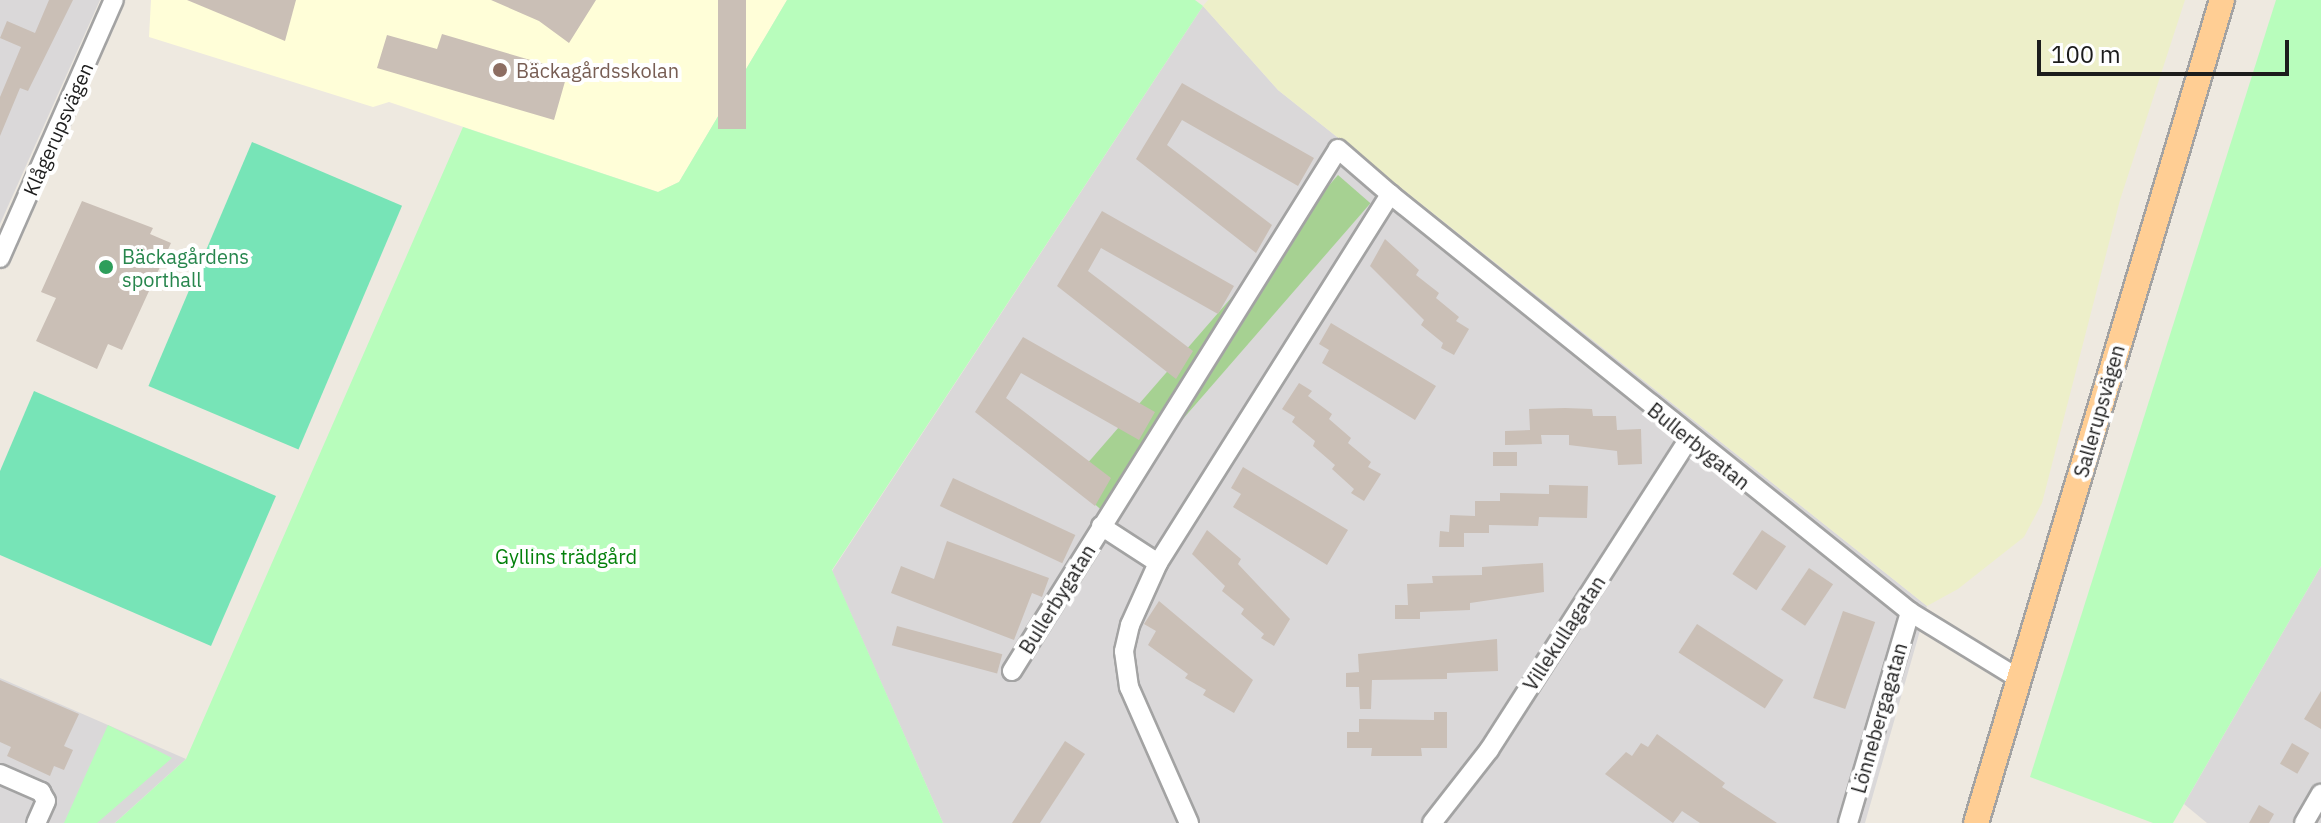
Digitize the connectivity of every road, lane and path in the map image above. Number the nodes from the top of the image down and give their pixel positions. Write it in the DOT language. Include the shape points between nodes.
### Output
graph roads {
  1 [pos="114,0"];
  2 [pos="2222,0"];
  3 [pos="1390,194"];
  4 [pos="0,258"];
  5 [pos="1689,439"];
  6 [pos="1101,526"];
  7 [pos="1158,563"];
  8 [pos="1910,612"];
  9 [pos="1012,671"];
  10 [pos="2021,680"];
  11 [pos="0,774"];
  12 [pos="2321,793"];
  13 [pos="36,823"];
  14 [pos="1189,823"];
  15 [pos="1432,823"];
  16 [pos="1848,823"];
  17 [pos="1976,823"];
  18 [pos="2304,823"];
  1 -- 4 [label="street, Klågerupsvägen"];
  2 -- 10 [label="main road, Sallerupsvägen"];
  3 -- 5 [label="street, Bullerbygatan"];
  3 -- 6 [label="street, Bullerbygatan" via="1338,149"];
  3 -- 7 [label="street"];
  5 -- 8 [label="street, Bullerbygatan"];
  5 -- 15 [label="street, Villekullagatan" via="1489,750"];
  6 -- 7 [label="street, Bullerbygatan"];
  6 -- 9 [label="street, Bullerbygatan"];
  7 -- 14 [label="street" via="1124,651 1129,687 1146,732"];
  8 -- 10 [label="street, Bullerbygatan"];
  8 -- 16 [label="street, Lönnebergagatan"];
  10 -- 17 [label="main road, Sallerupsvägen"];
  11 -- 13 [label="street" via="41,792 46,801"];
  12 -- 18 [label="street"];
}
